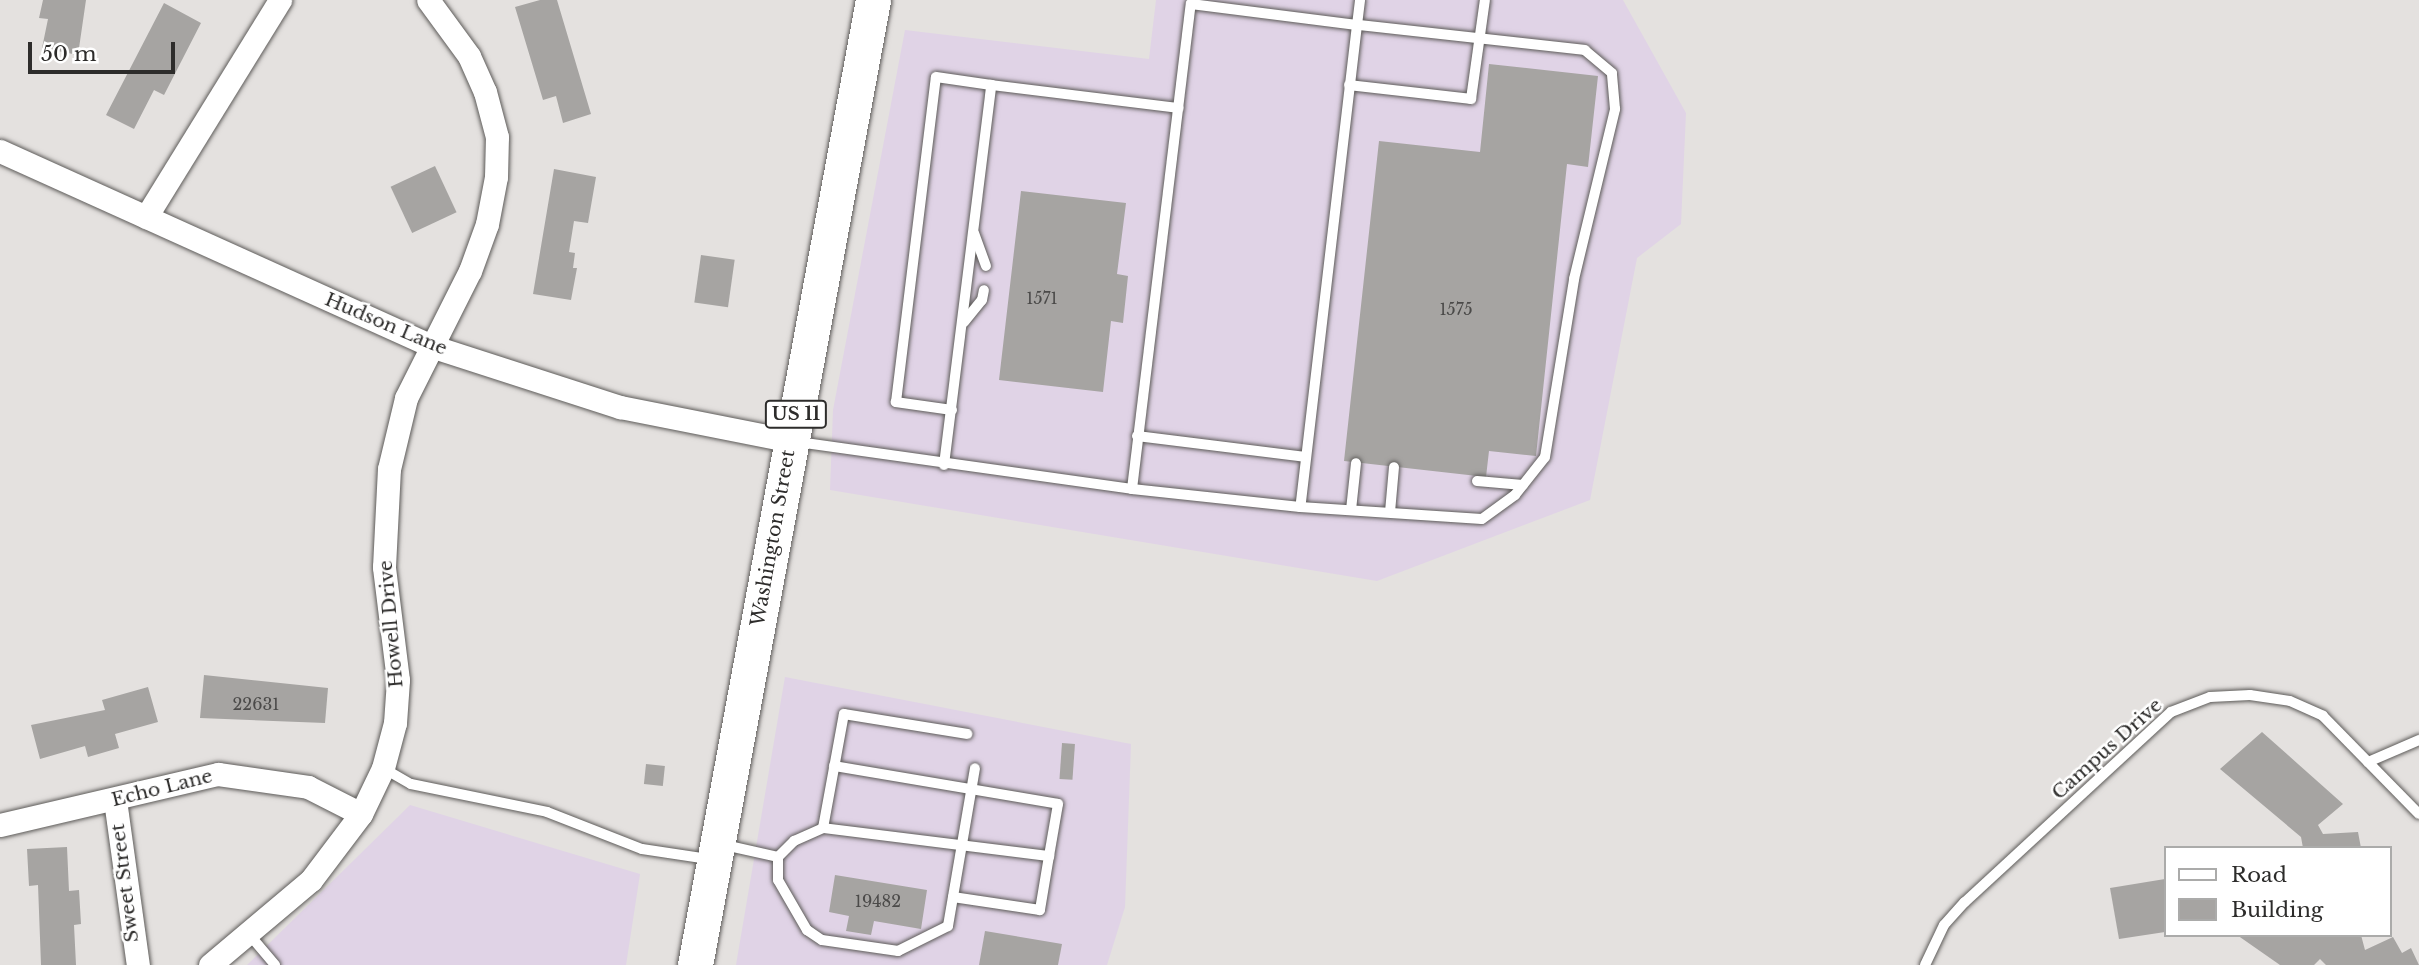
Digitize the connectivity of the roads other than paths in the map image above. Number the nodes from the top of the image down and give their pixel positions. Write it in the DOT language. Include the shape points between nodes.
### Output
graph roads {
  1 [pos="280,0"];
  2 [pos="428,0"];
  3 [pos="873,0"];
  4 [pos="1360,0"];
  5 [pos="1485,0"];
  6 [pos="1357,25"];
  7 [pos="1480,37"];
  8 [pos="991,85"];
  9 [pos="1349,85"];
  10 [pos="1179,108"];
  11 [pos="0,151"];
  12 [pos="146,217"];
  13 [pos="974,232"];
  14 [pos="986,266"];
  15 [pos="984,290"];
  16 [pos="962,324"];
  17 [pos="432,346"];
  18 [pos="952,410"];
  19 [pos="1137,436"];
  20 [pos="791,440"];
  21 [pos="1306,457"];
  22 [pos="1356,463"];
  23 [pos="944,465"];
  24 [pos="1394,467"];
  25 [pos="1477,481"];
  26 [pos="1523,485"];
  27 [pos="1132,489"];
  28 [pos="1300,507"];
  29 [pos="1351,510"];
  30 [pos="1390,512"];
  31 [pos="967,734"];
  32 [pos="2419,740"];
  33 [pos="2368,762"];
  34 [pos="834,766"];
  35 [pos="383,768"];
  36 [pos="975,768"];
  37 [pos="971,789"];
  38 [pos="115,800"];
  39 [pos="361,814"];
  40 [pos="2419,814"];
  41 [pos="0,825"];
  42 [pos="822,828"];
  43 [pos="717,844"];
  44 [pos="961,845"];
  45 [pos="1049,856"];
  46 [pos="778,857"];
  47 [pos="953,897"];
  48 [pos="248,933"];
  49 [pos="138,965"];
  50 [pos="210,965"];
  51 [pos="275,965"];
  52 [pos="695,965"];
  53 [pos="1925,965"];
  1 -- 12 [label="street"];
  2 -- 17 [label="street, Howell Drive" via="469,56 497,137 496,177 487,224 470,271"];
  3 -- 20 [label="main road, Washington Street / US 11"];
  4 -- 6 [label="lane"];
  5 -- 7 [label="lane"];
  6 -- 7 [label="lane"];
  6 -- 9 [label="lane"];
  6 -- 10 [label="lane" via="1191,4"];
  7 -- 9 [label="lane" via="1471,99"];
  7 -- 26 [label="lane" via="1585,50 1612,73 1615,109 1566,324 1545,457"];
  8 -- 10 [label="lane"];
  8 -- 13 [label="lane"];
  8 -- 18 [label="lane" via="936,78 896,402"];
  9 -- 21 [label="lane"];
  10 -- 19 [label="lane"];
  11 -- 12 [label="street, Hudson Lane"];
  12 -- 17 [label="street, Hudson Lane"];
  13 -- 14 [label="lane"];
  13 -- 16 [label="lane"];
  15 -- 16 [label="lane" via="982,300"];
  16 -- 18 [label="lane"];
  17 -- 20 [label="street, Hudson Lane" via="620,407"];
  17 -- 35 [label="street, Howell Drive" via="405,398 384,504 384,567 398,680 395,723"];
  18 -- 23 [label="lane"];
  19 -- 21 [label="lane"];
  19 -- 27 [label="lane"];
  20 -- 23 [label="lane"];
  20 -- 43 [label="main road, Washington Street / US 11"];
  21 -- 28 [label="lane"];
  22 -- 29 [label="lane"];
  23 -- 27 [label="lane"];
  24 -- 30 [label="lane"];
  25 -- 26 [label="lane"];
  26 -- 30 [label="lane" via="1482,519"];
  27 -- 28 [label="lane"];
  28 -- 29 [label="lane"];
  29 -- 30 [label="lane"];
  31 -- 34 [label="lane" via="844,714"];
  32 -- 33 [label="lane"];
  33 -- 40 [label="lane, Campus Drive"];
  33 -- 53 [label="lane, Campus Drive" via="2323,716 2290,701 2250,695 2210,697 2171,712 1965,902 1944,925"];
  34 -- 37 [label="lane"];
  34 -- 42 [label="lane"];
  35 -- 39 [label="street, Howell Drive"];
  35 -- 43 [label="lane" via="411,784 547,812 642,849"];
  36 -- 37 [label="lane"];
  37 -- 44 [label="lane"];
  37 -- 45 [label="lane" via="1058,804"];
  38 -- 39 [label="street, Echo Lane" via="218,774 308,787"];
  38 -- 41 [label="street, Echo Lane"];
  38 -- 49 [label="street, Sweet Street"];
  39 -- 48 [label="street, Howell Drive" via="311,880"];
  42 -- 44 [label="lane"];
  42 -- 46 [label="lane" via="794,841"];
  43 -- 46 [label="lane"];
  43 -- 52 [label="main road, US 11"];
  44 -- 45 [label="lane"];
  44 -- 47 [label="lane"];
  45 -- 47 [label="lane" via="1040,910"];
  46 -- 47 [label="lane" via="778,880 794,911 807,930 822,940 898,951 948,926"];
  48 -- 50 [label="street, Howell Drive"];
  48 -- 51 [label="lane"];
}
